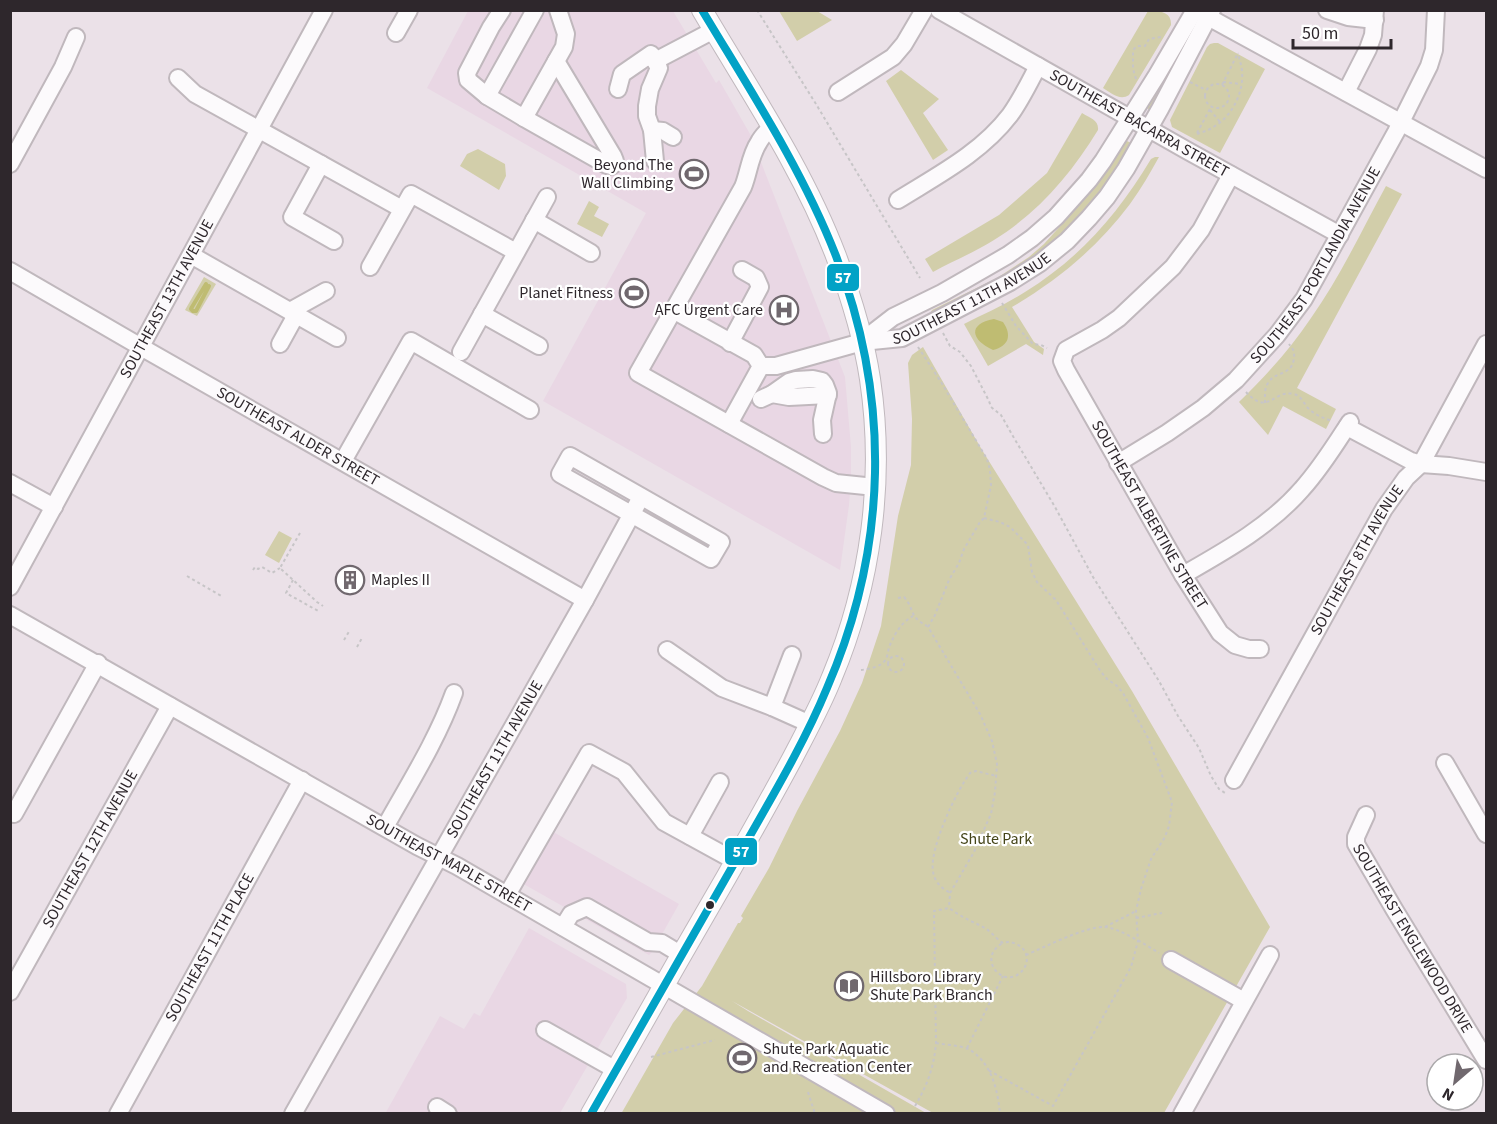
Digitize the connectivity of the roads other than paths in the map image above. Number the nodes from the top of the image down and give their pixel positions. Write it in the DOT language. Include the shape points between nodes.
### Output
graph roads {
  1 [pos="324,10"];
  2 [pos="409,10"];
  3 [pos="501,10"];
  4 [pos="535,10"];
  5 [pos="558,10"];
  6 [pos="702,10"];
  7 [pos="924,10"];
  8 [pos="939,10"];
  9 [pos="1327,10"];
  10 [pos="1436,10"];
  11 [pos="1203,12"];
  12 [pos="1375,15"];
  13 [pos="714,30"];
  14 [pos="396,33"];
  15 [pos="76,37"];
  16 [pos="556,61"];
  17 [pos="655,61"];
  18 [pos="1038,66"];
  19 [pos="178,78"];
  20 [pos="618,89"];
  21 [pos="838,92"];
  22 [pos="1346,92"];
  23 [pos="487,96"];
  24 [pos="524,118"];
  25 [pos="1130,118"];
  26 [pos="1401,123"];
  27 [pos="771,127"];
  28 [pos="259,130"];
  29 [pos="652,130"];
  30 [pos="1149,130"];
  31 [pos="673,137"];
  32 [pos="655,161"];
  33 [pos="10,164"];
  34 [pos="321,164"];
  35 [pos="1486,169"];
  36 [pos="1231,175"];
  37 [pos="547,197"];
  38 [pos="898,200"];
  39 [pos="402,209"];
  40 [pos="534,220"];
  41 [pos="1340,235"];
  42 [pos="334,241"];
  43 [pos="516,252"];
  44 [pos="591,253"];
  45 [pos="191,255"];
  46 [pos="370,267"];
  47 [pos="742,270"];
  48 [pos="10,271"];
  49 [pos="326,291"];
  50 [pos="673,310"];
  51 [pos="293,313"];
  52 [pos="482,314"];
  53 [pos="337,338"];
  54 [pos="862,342"];
  55 [pos="730,343"];
  56 [pos="280,344"];
  57 [pos="539,346"];
  58 [pos="141,347"];
  59 [pos="461,352"];
  60 [pos="1484,356"];
  61 [pos="761,366"];
  62 [pos="767,397"];
  63 [pos="530,410"];
  64 [pos="729,424"];
  65 [pos="823,434"];
  66 [pos="343,462"];
  67 [pos="1118,464"];
  68 [pos="1421,464"];
  69 [pos="1486,472"];
  70 [pos="10,483"];
  71 [pos="875,487"];
  72 [pos="641,497"];
  73 [pos="54,507"];
  74 [pos="632,515"];
  75 [pos="1183,575"];
  76 [pos="10,587"];
  77 [pos="585,600"];
  78 [pos="10,615"];
  79 [pos="1260,649"];
  80 [pos="667,650"];
  81 [pos="792,655"];
  82 [pos="98,663"];
  83 [pos="454,693"];
  84 [pos="170,706"];
  85 [pos="772,707"];
  86 [pos="810,724"];
  87 [pos="1445,763"];
  88 [pos="302,780"];
  89 [pos="1234,780"];
  90 [pos="720,782"];
  91 [pos="14,814"];
  92 [pos="1366,816"];
  93 [pos="385,827"];
  94 [pos="1486,834"];
  95 [pos="690,836"];
  96 [pos="439,856"];
  97 [pos="735,861"];
  98 [pos="507,895"];
  99 [pos="563,927"];
  100 [pos="633,934"];
  101 [pos="682,955"];
  102 [pos="1270,955"];
  103 [pos="619,959"];
  104 [pos="1171,960"];
  105 [pos="664,986"];
  106 [pos="10,992"];
  107 [pos="1244,1001"];
  108 [pos="545,1030"];
  109 [pos="1486,1060"];
  110 [pos="616,1070"];
  111 [pos="1188,1111"];
  112 [pos="118,1113"];
  113 [pos="293,1113"];
  114 [pos="591,1113"];
  115 [pos="883,1113"];
  1 -- 28 [label="street, SOUTHEAST 13TH AVENUE"];
  2 -- 14 [label="street"];
  3 -- 23 [label="street" via="467,73 468,80"];
  4 -- 23 [label="street"];
  5 -- 16 [label="street" via="566,34"];
  6 -- 13 [label="main road"];
  7 -- 21 [label="street" via="894,57"];
  8 -- 18 [label="street, SOUTHEAST BACARRA STREET"];
  9 -- 12 [label="street" via="1348,17"];
  10 -- 26 [label="street, SOUTHEAST PORTLANDIA AVENUE" via="1434,50"];
  11 -- 22 [label="street"];
  11 -- 25 [label="street, SOUTHEAST 11TH AVENUE"];
  11 -- 30 [label="street, SOUTHEAST 11TH AVENUE"];
  12 -- 22 [label="street" via="1368,49"];
  13 -- 17 [label="street"];
  13 -- 27 [label="main road"];
  15 -- 33 [label="street"];
  16 -- 24 [label="street"];
  16 -- 24 [label="street" via="613,156 614,164 607,165"];
  17 -- 20 [label="street" via="651,54 622,74"];
  17 -- 29 [label="street" via="659,68 647,106"];
  18 -- 25 [label="street, SOUTHEAST BACARRA STREET"];
  18 -- 38 [label="street" via="1020,100 993,134 959,163"];
  19 -- 28 [label="street" via="195,94"];
  22 -- 26 [label="street"];
  23 -- 24 [label="street"];
  25 -- 30 [label="street, SOUTHEAST BACARRA STREET"];
  25 -- 54 [label="street, SOUTHEAST 11TH AVENUE" via="1089,180 1032,238 942,293 893,316"];
  26 -- 35 [label="street"];
  26 -- 41 [label="street, SOUTHEAST PORTLANDIA AVENUE"];
  27 -- 50 [label="street" via="759,141 743,187"];
  27 -- 54 [label="main road" via="803,183 836,256"];
  28 -- 34 [label="street"];
  28 -- 45 [label="street, SOUTHEAST 13TH AVENUE"];
  29 -- 31 [label="street"];
  29 -- 32 [label="street"];
  30 -- 36 [label="street, SOUTHEAST BACARRA STREET"];
  30 -- 54 [label="street, SOUTHEAST 11TH AVENUE" via="1107,197 1067,241 1040,263 902,338"];
  34 -- 39 [label="street"];
  34 -- 42 [label="street" via="292,217"];
  36 -- 41 [label="street, SOUTHEAST BACARRA STREET"];
  36 -- 67 [label="street, SOUTHEAST ALBERTINE STREET" via="1201,230 1173,267 1119,318 1066,350 1064,355 1066,370"];
  37 -- 40 [label="street"];
  39 -- 43 [label="street" via="411,194"];
  39 -- 46 [label="street"];
  40 -- 43 [label="street"];
  40 -- 44 [label="street"];
  41 -- 67 [label="street, SOUTHEAST PORTLANDIA AVENUE" via="1304,298 1236,380 1203,408"];
  43 -- 52 [label="street"];
  45 -- 51 [label="street"];
  45 -- 58 [label="street, SOUTHEAST 13TH AVENUE"];
  47 -- 55 [label="street" via="756,278 760,287"];
  48 -- 58 [label="street, SOUTHEAST ALDER STREET"];
  49 -- 51 [label="street"];
  50 -- 55 [label="street"];
  50 -- 64 [label="street" via="638,373"];
  51 -- 53 [label="street"];
  51 -- 56 [label="street"];
  52 -- 57 [label="street"];
  52 -- 59 [label="street"];
  54 -- 61 [label="street" via="776,366"];
  54 -- 71 [label="main road" via="874,419"];
  55 -- 61 [label="street" via="754,355"];
  58 -- 66 [label="street, SOUTHEAST ALDER STREET"];
  58 -- 73 [label="street, SOUTHEAST 13TH AVENUE"];
  60 -- 68 [label="street, SOUTHEAST 8TH AVENUE"];
  61 -- 64 [label="street"];
  62 -- 65 [label="street" via="789,382 818,380 828,389"];
  63 -- 66 [label="street" via="411,341"];
  64 -- 71 [label="street" via="836,483"];
  66 -- 77 [label="street, SOUTHEAST ALDER STREET"];
  67 -- 75 [label="street, SOUTHEAST ALBERTINE STREET"];
  68 -- 69 [label="street"];
  68 -- 75 [label="street" via="1343,423 1325,462 1301,491 1269,521"];
  68 -- 89 [label="street, SOUTHEAST 8TH AVENUE" via="1384,509"];
  70 -- 73 [label="street"];
  71 -- 86 [label="main road" via="870,540 850,629"];
  72 -- 74 [label="street, SOUTHEAST 11TH AVENUE"];
  72 -- 74 [label="street" via="570,456 560,474"];
  72 -- 74 [label="street" via="721,542 711,560"];
  73 -- 76 [label="street, SOUTHEAST 13TH AVENUE"];
  74 -- 77 [label="street, SOUTHEAST 11TH AVENUE"];
  75 -- 79 [label="street, SOUTHEAST ALBERTINE STREET" via="1220,633 1235,645"];
  77 -- 96 [label="street, SOUTHEAST 11TH AVENUE"];
  78 -- 82 [label="street, SOUTHEAST MAPLE STREET"];
  80 -- 85 [label="street" via="722,688"];
  81 -- 85 [label="street"];
  82 -- 84 [label="street, SOUTHEAST MAPLE STREET"];
  82 -- 91 [label="street"];
  83 -- 93 [label="street"];
  84 -- 88 [label="street, SOUTHEAST MAPLE STREET"];
  84 -- 106 [label="street, SOUTHEAST 12TH AVENUE"];
  85 -- 86 [label="street"];
  86 -- 97 [label="main road"];
  87 -- 94 [label="street"];
  88 -- 93 [label="street, SOUTHEAST MAPLE STREET"];
  88 -- 112 [label="street, SOUTHEAST 11TH PLACE"];
  90 -- 95 [label="street"];
  92 -- 109 [label="street, SOUTHEAST ENGLEWOOD DRIVE" via="1356,844"];
  93 -- 96 [label="street, SOUTHEAST MAPLE STREET"];
  95 -- 97 [label="street"];
  95 -- 98 [label="street" via="664,822 624,772 589,753"];
  96 -- 98 [label="street, SOUTHEAST MAPLE STREET"];
  96 -- 113 [label="street, SOUTHEAST 11TH AVENUE"];
  97 -- 101 [label="main road"];
  98 -- 99 [label="street, SOUTHEAST MAPLE STREET"];
  99 -- 100 [label="street" via="571,914 587,907"];
  99 -- 103 [label="street, SOUTHEAST MAPLE STREET"];
  100 -- 101 [label="street" via="648,942 662,943"];
  100 -- 103 [label="street"];
  101 -- 105 [label="main road"];
  102 -- 107 [label="street"];
  103 -- 105 [label="street, SOUTHEAST MAPLE STREET"];
  104 -- 107 [label="street"];
  105 -- 110 [label="main road"];
  105 -- 115 [label="street, SOUTHEAST MAPLE STREET"];
  107 -- 111 [label="street"];
  108 -- 110 [label="street"];
  110 -- 114 [label="main road"];
}
